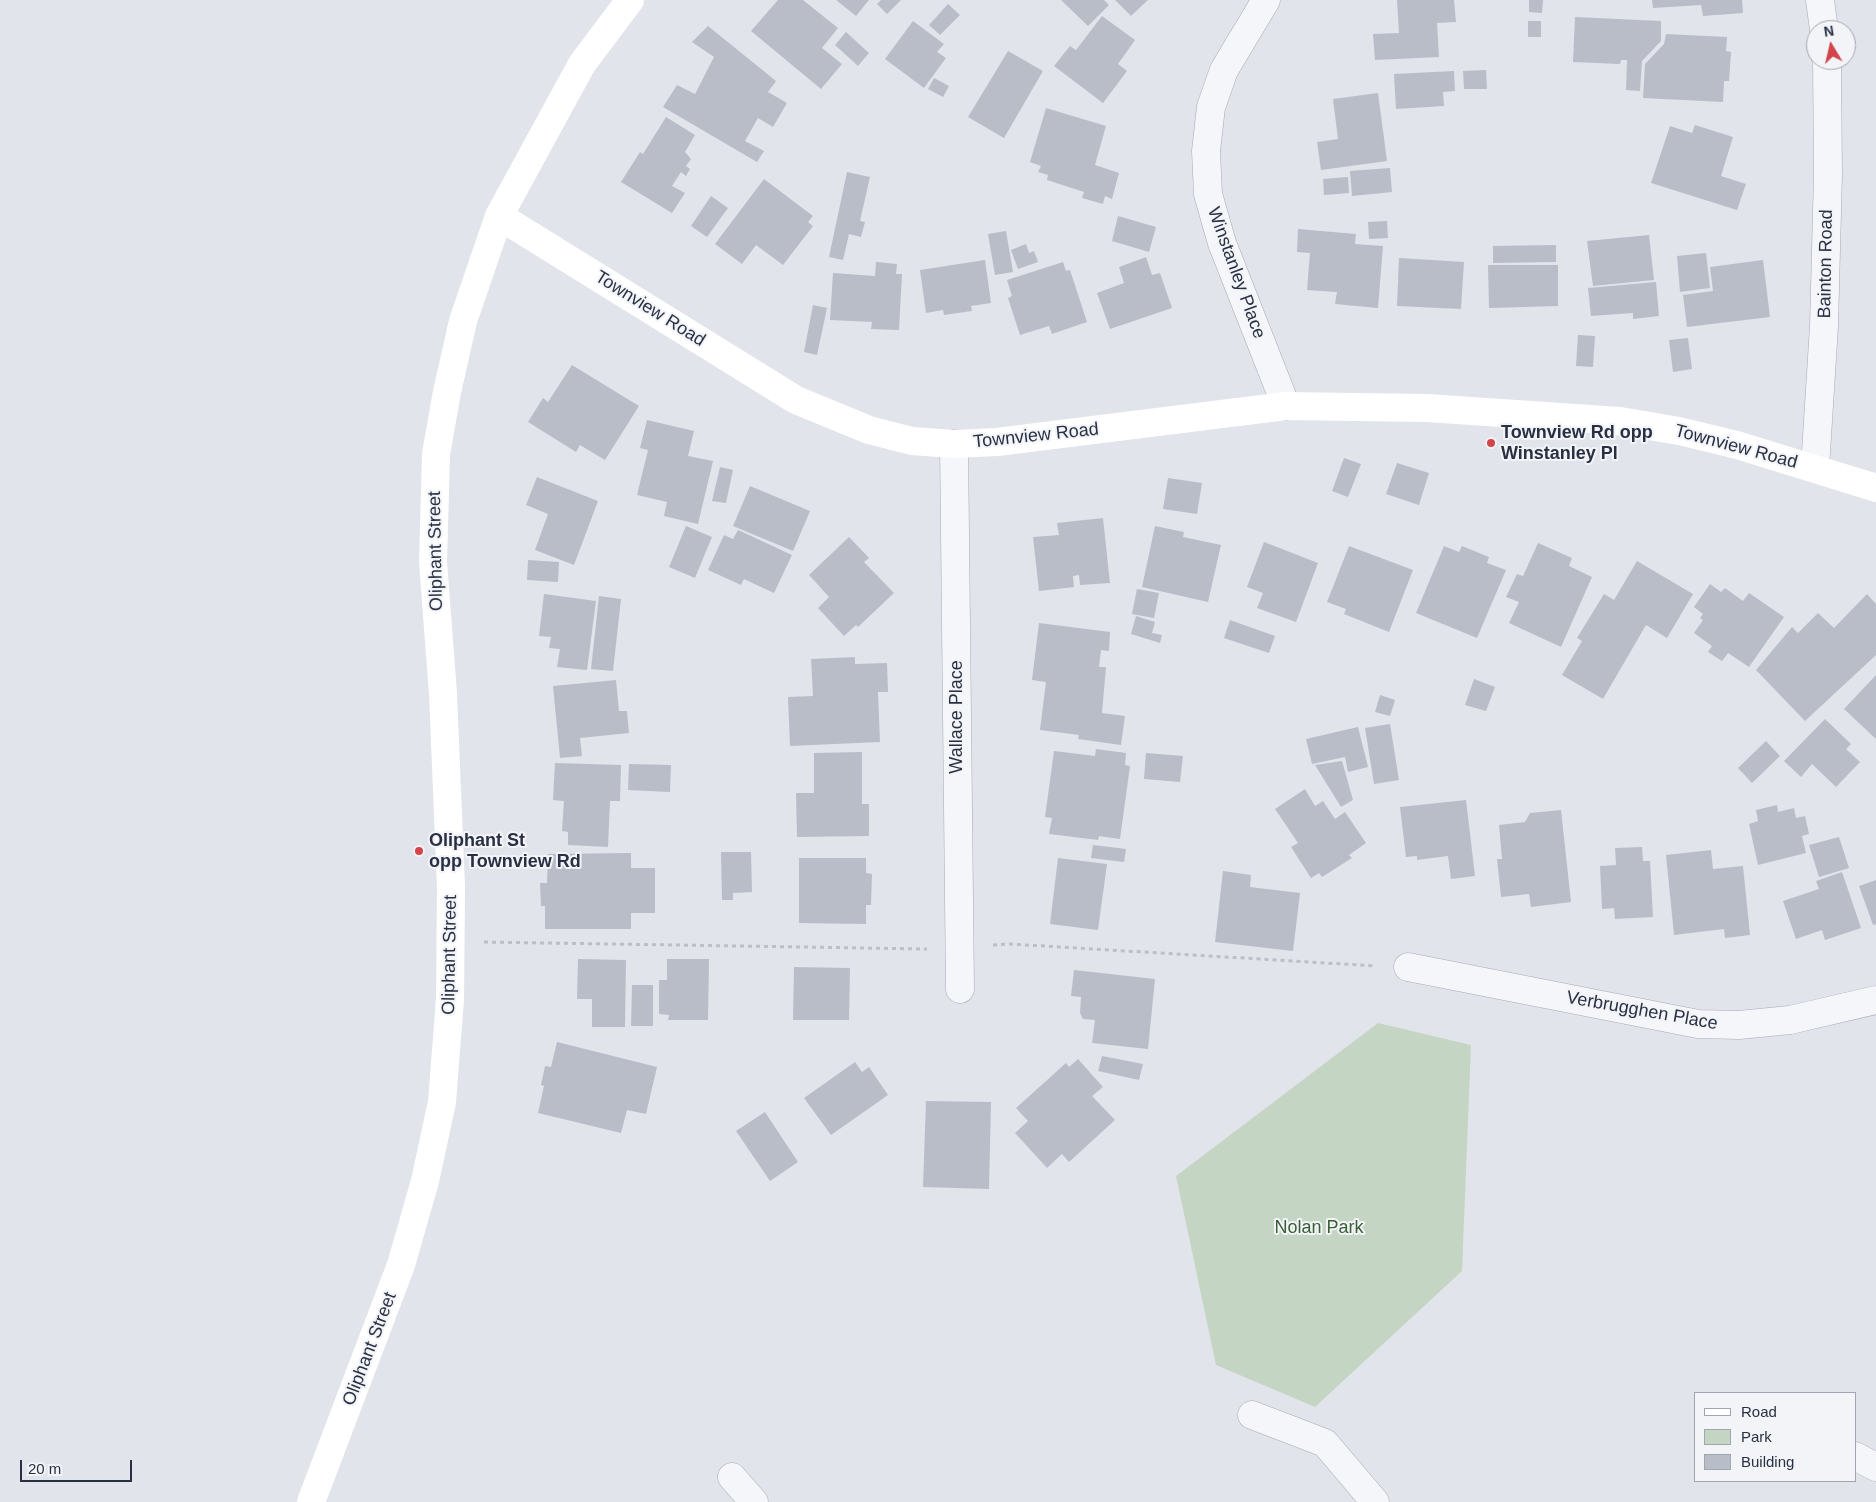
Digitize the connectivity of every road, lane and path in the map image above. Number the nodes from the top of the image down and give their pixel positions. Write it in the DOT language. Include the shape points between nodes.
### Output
graph roads {
  1 [pos="630,0"];
  2 [pos="1266,0"];
  3 [pos="1820,0"];
  4 [pos="1823,20"];
  5 [pos="1827,70"];
  6 [pos="499,216"];
  7 [pos="1286,406"];
  8 [pos="954,444"];
  9 [pos="1815,468"];
  10 [pos="1876,488"];
  11 [pos="450,942"];
  12 [pos="959,949"];
  13 [pos="1408,968"];
  14 [pos="960,989"];
  15 [pos="1876,1000"];
  16 [pos="1252,1415"];
  17 [pos="1856,1457"];
  18 [pos="1876,1467"];
  19 [pos="732,1477"];
  20 [pos="311,1502"];
  21 [pos="754,1502"];
  22 [pos="1375,1502"];
  1 -- 6 [label="street" via="582,64"];
  2 -- 7 [label="street, Winstanley Place" via="1224,70 1211,107 1206,152 1208,194 1222,244"];
  3 -- 4 [label="street"];
  5 -- 9 [label="street, Bainton Road" via="1824,326"];
  6 -- 8 [label="street, Townview Road" via="796,400 869,430 912,440"];
  6 -- 11 [label="street, Oliphant Street" via="463,322 436,454 433,562 443,694 451,887"];
  7 -- 8 [label="street, Townview Road" via="997,442"];
  7 -- 9 [label="street, Townview Road" via="1427,408 1620,421 1679,431"];
  8 -- 12 [label="street, Wallace Place"];
  9 -- 10 [label="street, Townview Road"];
  11 -- 12 [label="path"];
  11 -- 20 [label="street, Oliphant Street" via="450,999 442,1102 425,1180 401,1265"];
  12 -- 13 [label="path" via="1010,944"];
  12 -- 14 [label="street, Wallace Place"];
  13 -- 15 [label="street, Verbrugghen Place" via="1698,1024 1738,1026 1790,1020"];
  16 -- 22 [label="street" via="1326,1443"];
  17 -- 18 [label="street"];
  19 -- 21 [label="street"];
}
